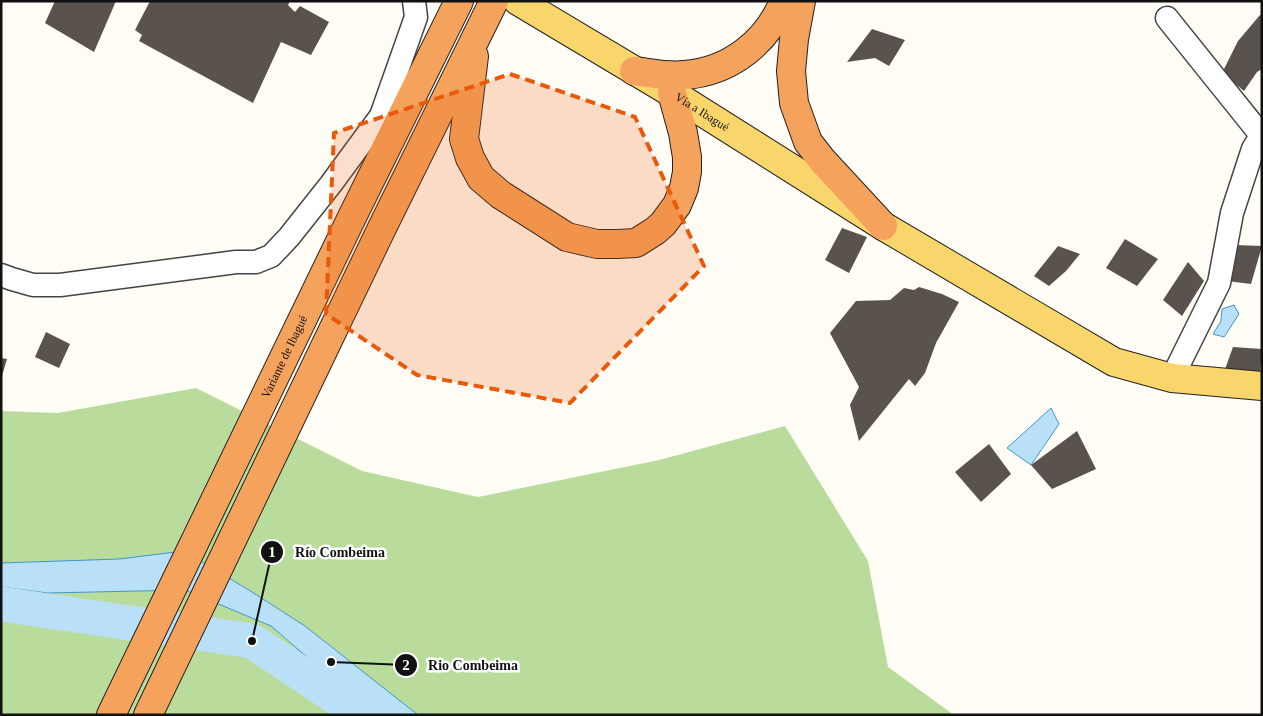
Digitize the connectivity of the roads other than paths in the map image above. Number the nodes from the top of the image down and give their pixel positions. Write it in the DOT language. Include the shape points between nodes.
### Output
graph roads {
  1 [pos="414,1"];
  2 [pos="459,1"];
  3 [pos="494,1"];
  4 [pos="784,1"];
  5 [pos="801,1"];
  6 [pos="527,7"];
  7 [pos="1167,18"];
  8 [pos="476,36"];
  9 [pos="634,70"];
  10 [pos="672,93"];
  11 [pos="1262,135"];
  12 [pos="883,226"];
  13 [pos="1,275"];
  14 [pos="1172,378"];
  15 [pos="1262,386"];
  16 [pos="111,715"];
  17 [pos="148,715"];
  1 -- 13 [label="street" via="416,17 381,116 331,184 271,256 256,262 60,285 33,285"];
  2 -- 16 [label="highway, Variante de Ibagué"];
  3 -- 8 [label="highway"];
  4 -- 9 [label="highway" via="771,26 755,44 738,57 711,70 684,75"];
  5 -- 12 [label="highway" via="791,71 794,103 808,142"];
  6 -- 9 [label="main road, Vía a Ibagué"];
  7 -- 11 [label="street"];
  8 -- 10 [label="highway" via="464,139 470,158 489,186 567,237 597,244 636,243 670,216 684,188 687,172 687,157"];
  8 -- 17 [label="highway"];
  9 -- 10 [label="main road, Vía a Ibagué"];
  10 -- 12 [label="main road, Vía a Ibagué"];
  11 -- 14 [label="street" via="1253,149 1232,213 1219,282"];
  12 -- 14 [label="main road, Vía a Ibagué" via="1114,362"];
  14 -- 15 [label="main road, Vía a Ibagué"];
}
